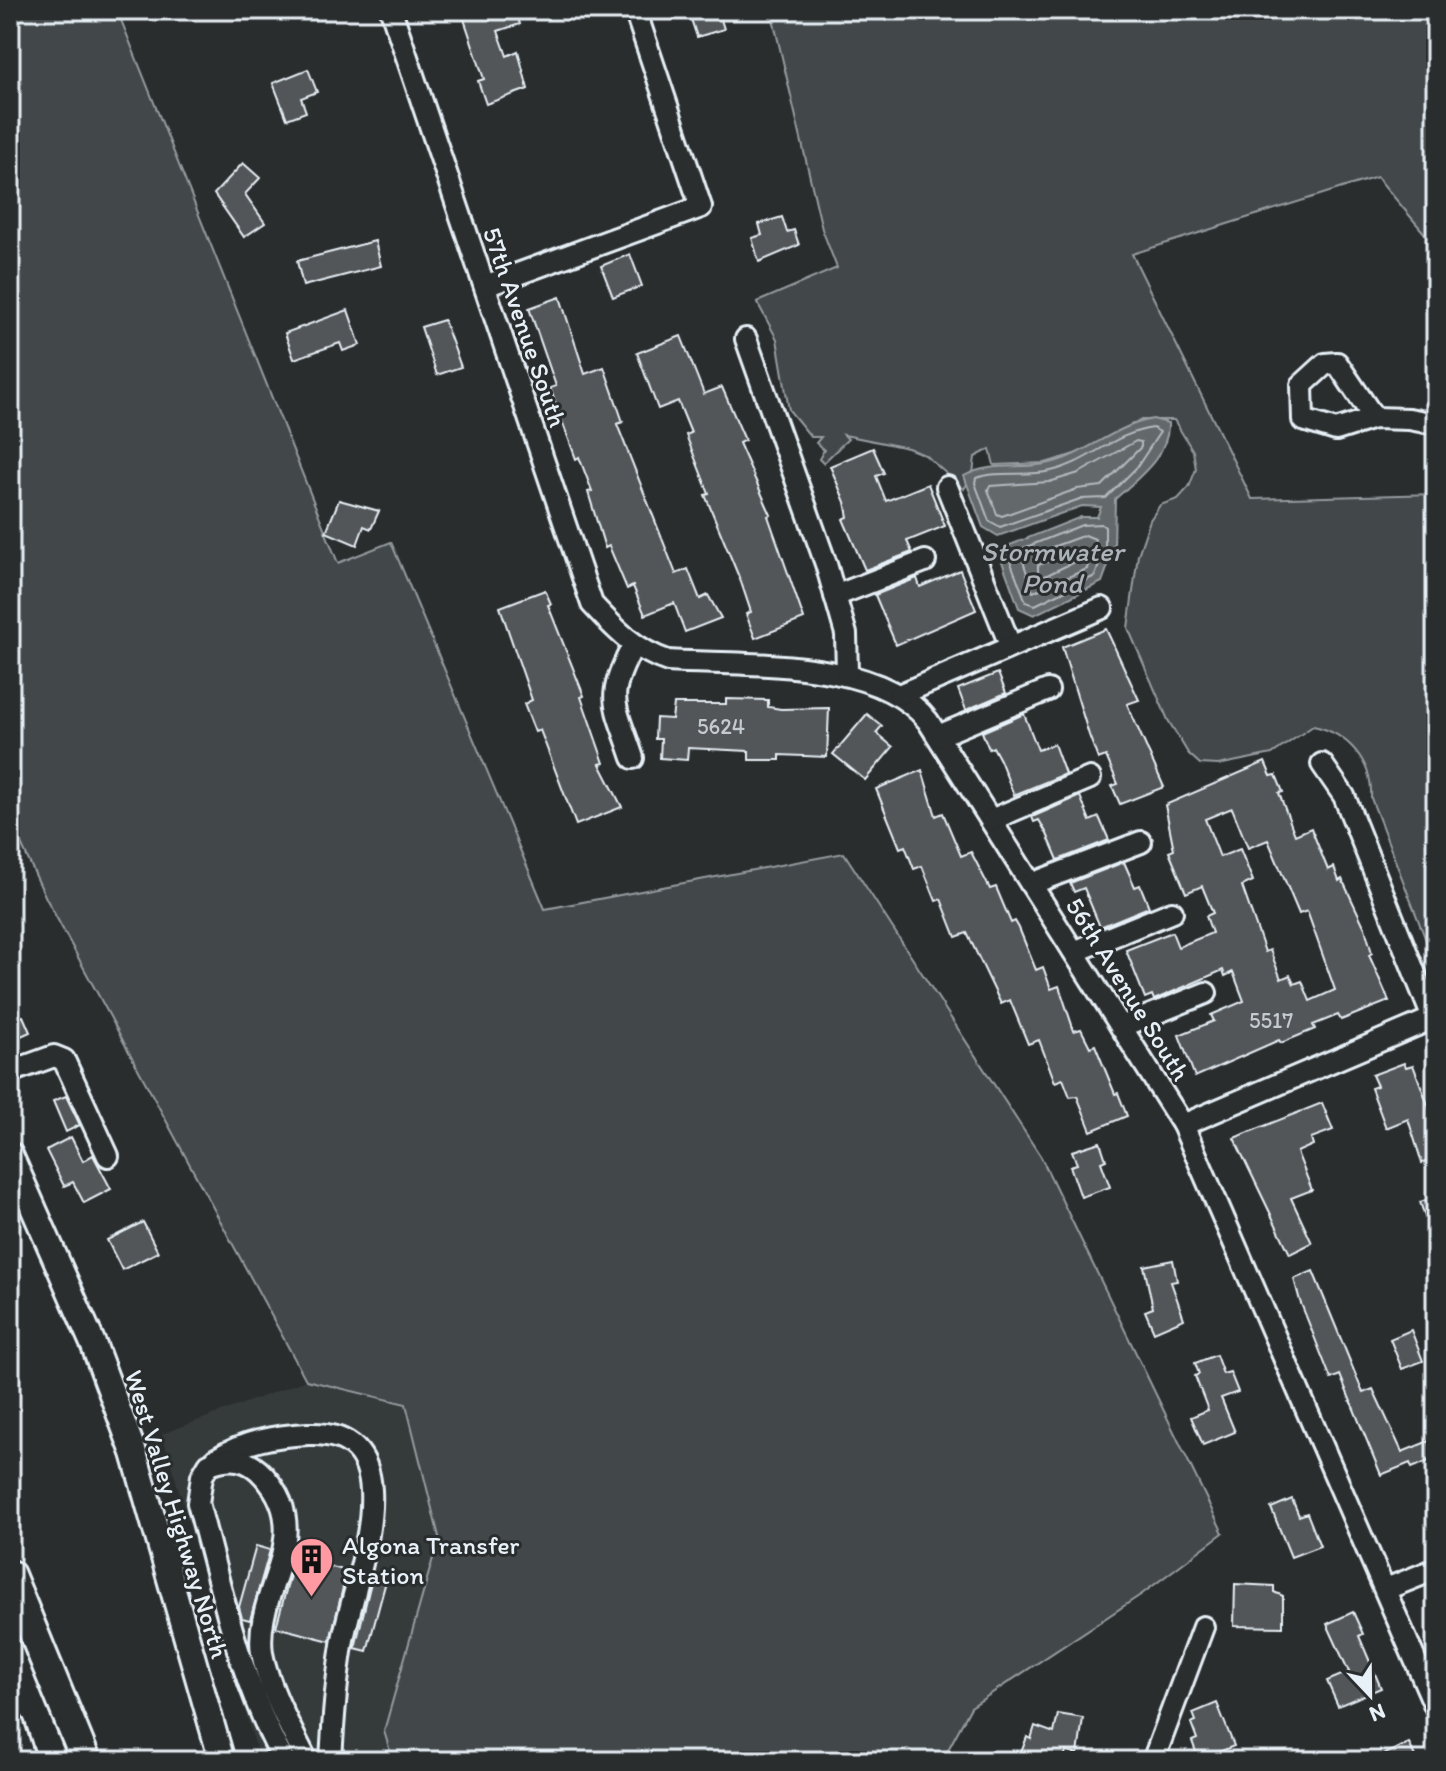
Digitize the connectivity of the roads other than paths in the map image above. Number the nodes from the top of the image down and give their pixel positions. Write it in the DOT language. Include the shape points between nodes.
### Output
graph roads {
  1 [pos="391,10"];
  2 [pos="635,10"];
  3 [pos="485,286"];
  4 [pos="746,339"];
  5 [pos="1374,418"];
  6 [pos="1436,424"];
  7 [pos="947,487"];
  8 [pos="925,561"];
  9 [pos="835,596"];
  10 [pos="1102,608"];
  11 [pos="1010,645"];
  12 [pos="633,646"];
  13 [pos="847,672"];
  14 [pos="1048,690"];
  15 [pos="899,695"];
  16 [pos="938,736"];
  17 [pos="633,758"];
  18 [pos="1322,764"];
  19 [pos="1090,778"];
  20 [pos="991,820"];
  21 [pos="1141,842"];
  22 [pos="1031,884"];
  23 [pos="1172,912"];
  24 [pos="1074,952"];
  25 [pos="1206,993"];
  26 [pos="1435,1021"];
  27 [pos="1121,1027"];
  28 [pos="10,1072"];
  29 [pos="1183,1125"];
  30 [pos="10,1155"];
  31 [pos="108,1156"];
  32 [pos="209,1464"];
  33 [pos="1436,1569"];
  34 [pos="10,1575"];
  35 [pos="1386,1589"];
  36 [pos="1203,1627"];
  37 [pos="1436,1708"];
  38 [pos="10,1727"];
  39 [pos="21,1761"];
  40 [pos="86,1761"];
  41 [pos="222,1761"];
  42 [pos="284,1761"];
  43 [pos="307,1761"];
  44 [pos="331,1761"];
  45 [pos="1153,1761"];
  1 -- 3 [label="street, 57th Avenue South"];
  2 -- 3 [label="street" via="701,207"];
  3 -- 12 [label="street, 57th Avenue South" via="592,604"];
  4 -- 9 [label="street"];
  5 -- 6 [label="street"];
  7 -- 11 [label="street"];
  8 -- 9 [label="street"];
  9 -- 13 [label="street" via="846,634"];
  10 -- 11 [label="street"];
  11 -- 15 [label="street"];
  12 -- 13 [label="street" via="668,661"];
  12 -- 17 [label="street" via="613,695"];
  13 -- 15 [label="street, 56th Avenue South"];
  14 -- 16 [label="street"];
  15 -- 16 [label="street, 56th Avenue South" via="917,707"];
  16 -- 20 [label="street, 56th Avenue South"];
  18 -- 26 [label="street" via="1344,796"];
  19 -- 20 [label="street"];
  20 -- 22 [label="street, 56th Avenue South"];
  21 -- 22 [label="street"];
  22 -- 24 [label="street, 56th Avenue South"];
  23 -- 24 [label="street"];
  24 -- 27 [label="street, 56th Avenue South"];
  25 -- 27 [label="street"];
  26 -- 29 [label="street"];
  27 -- 29 [label="street, 56th Avenue South"];
  28 -- 31 [label="street" via="54,1056 64,1060"];
  29 -- 35 [label="street, 56th Avenue South"];
  30 -- 41 [label="main road, West Valley Highway North" via="94,1346 134,1453"];
  32 -- 42 [label="street" via="198,1503 244,1673"];
  32 -- 43 [label="street" via="227,1458 245,1461 276,1490 286,1515 283,1554 263,1623 262,1654"];
  32 -- 44 [label="street" via="241,1444 287,1435 349,1440 362,1457 373,1510 342,1645"];
  33 -- 35 [label="street"];
  34 -- 40 [label="highway"];
  35 -- 37 [label="street, 56th Avenue South"];
  36 -- 45 [label="street"];
  38 -- 39 [label="highway"];
}
